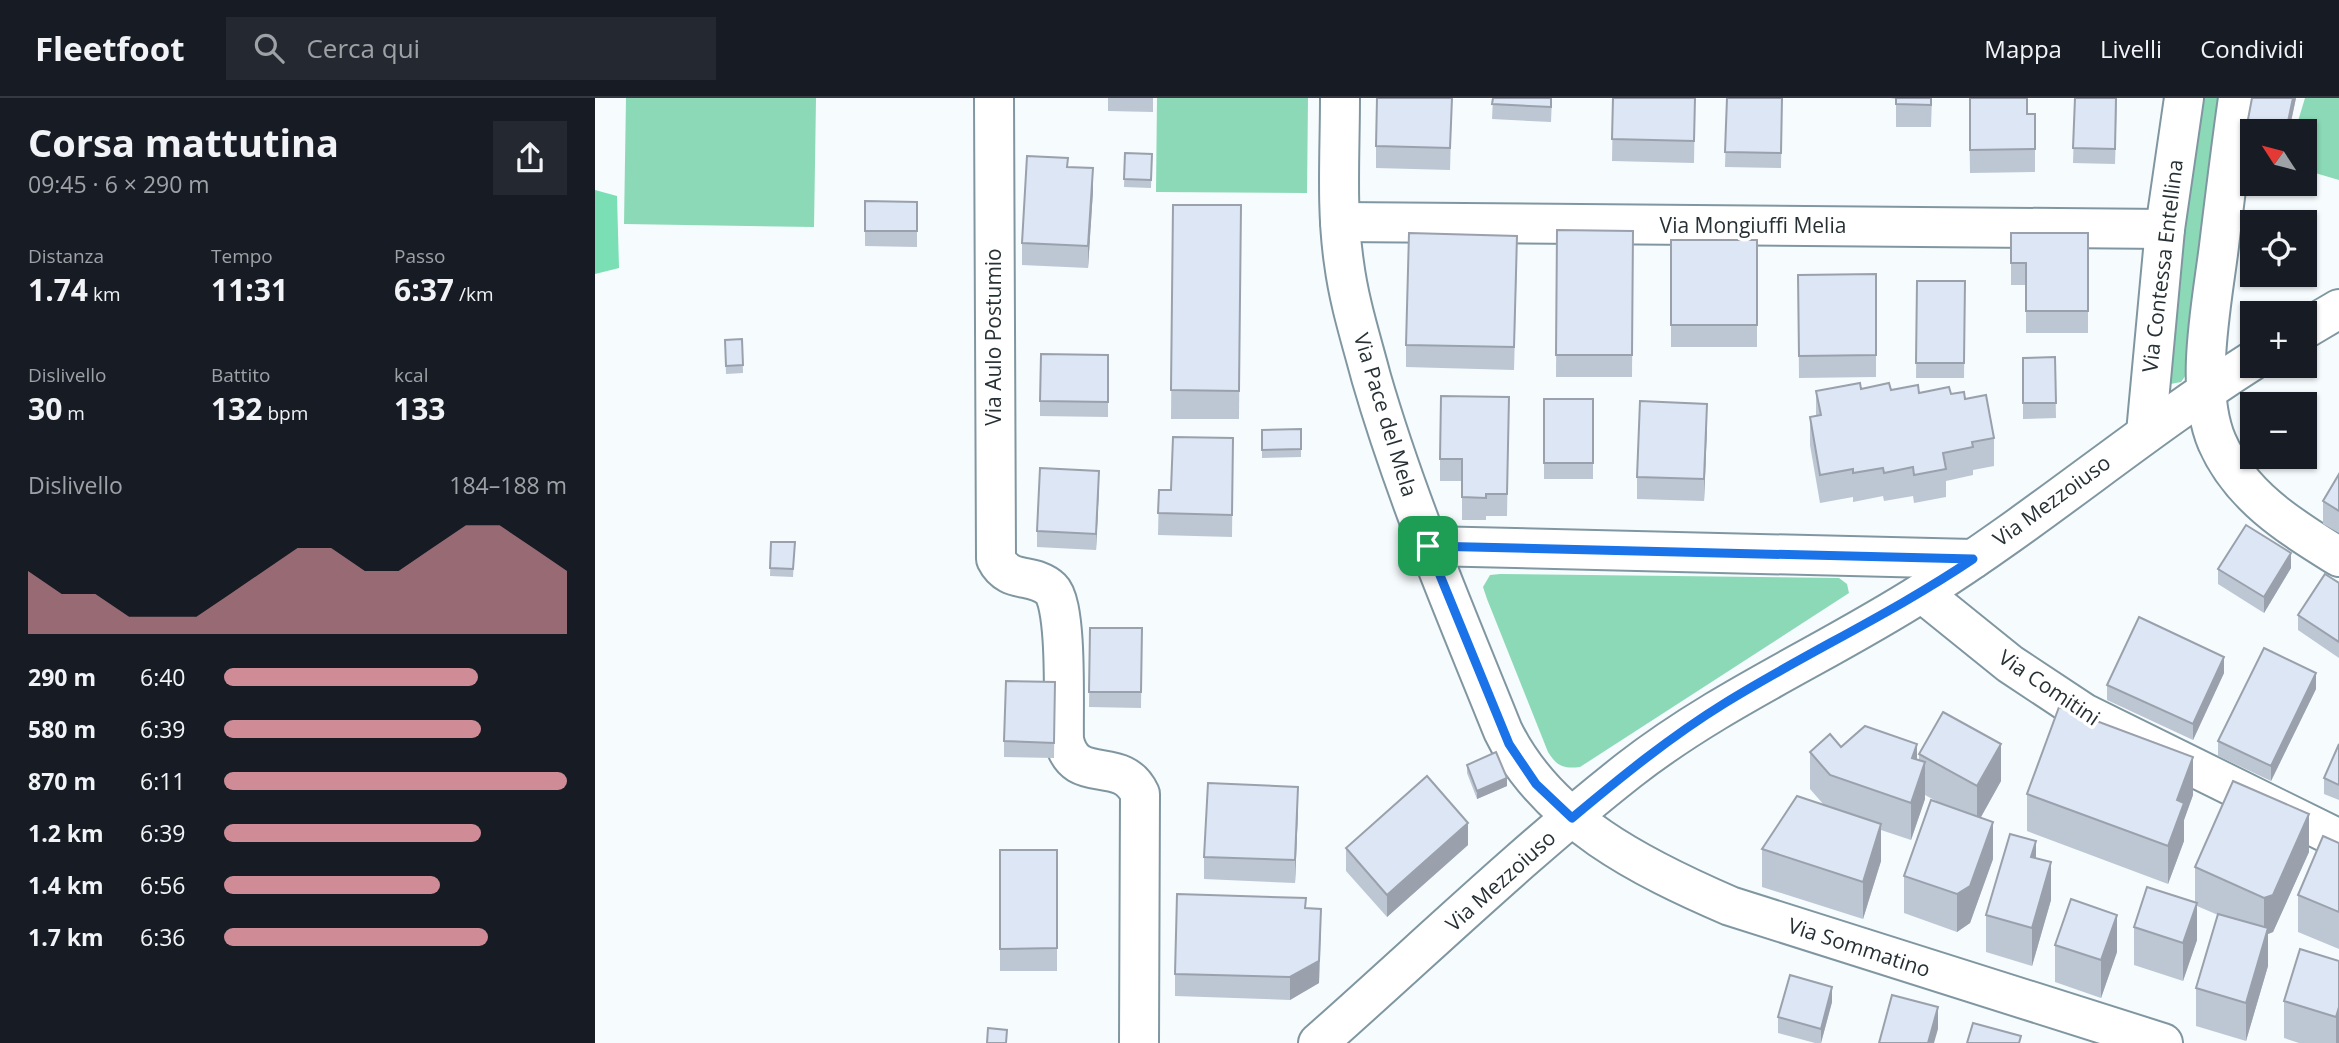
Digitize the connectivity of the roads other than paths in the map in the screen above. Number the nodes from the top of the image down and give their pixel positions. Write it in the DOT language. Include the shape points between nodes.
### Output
graph roads {
  1 [pos="994,98"];
  2 [pos="1340,98"];
  3 [pos="2184,98"];
  4 [pos="2238,98"];
  5 [pos="1340,222"];
  6 [pos="2165,229"];
  7 [pos="2339,309"];
  8 [pos="2317,322"];
  9 [pos="2240,369"];
  10 [pos="2206,391"];
  11 [pos="2146,433"];
  12 [pos="1428,546"];
  13 [pos="2339,557"];
  14 [pos="1973,559"];
  15 [pos="1922,593"];
  16 [pos="1572,818"];
  17 [pos="2339,839"];
  18 [pos="1139,1043"];
  19 [pos="1318,1043"];
  20 [pos="2163,1043"];
  1 -- 18 [label="street, Via Aulo Postumio" via="995,553 1005,572 1045,585 1060,603 1064,740 1069,754 1085,768 1122,773 1140,794"];
  2 -- 5 [label="street, Via Pace del Mela"];
  3 -- 6 [label="street, Via Contessa Entellina"];
  4 -- 10 [label="street"];
  5 -- 6 [label="street, Via Mongiuffi Melia"];
  5 -- 12 [label="street, Via Pace del Mela" via="1353,311 1394,453"];
  6 -- 11 [label="street, Via Contessa Entellina"];
  7 -- 8 [label="street"];
  9 -- 10 [label="street, Via Mezzoiuso"];
  10 -- 11 [label="street, Via Mezzoiuso"];
  10 -- 13 [label="street" via="2217,443 2243,482 2277,517"];
  11 -- 14 [label="street, Via Mezzoiuso"];
  12 -- 14 [label="street"];
  12 -- 16 [label="street, Via Pace del Mela" via="1509,744 1536,784"];
  14 -- 15 [label="street, Via Mezzoiuso"];
  15 -- 16 [label="street, Via Mezzoiuso" via="1724,704 1629,770"];
  15 -- 17 [label="street, Via Comitini" via="2010,664 2073,707"];
  16 -- 19 [label="street, Via Mezzoiuso"];
  16 -- 20 [label="street, Via Sommatino" via="1643,863 1730,906"];
}
